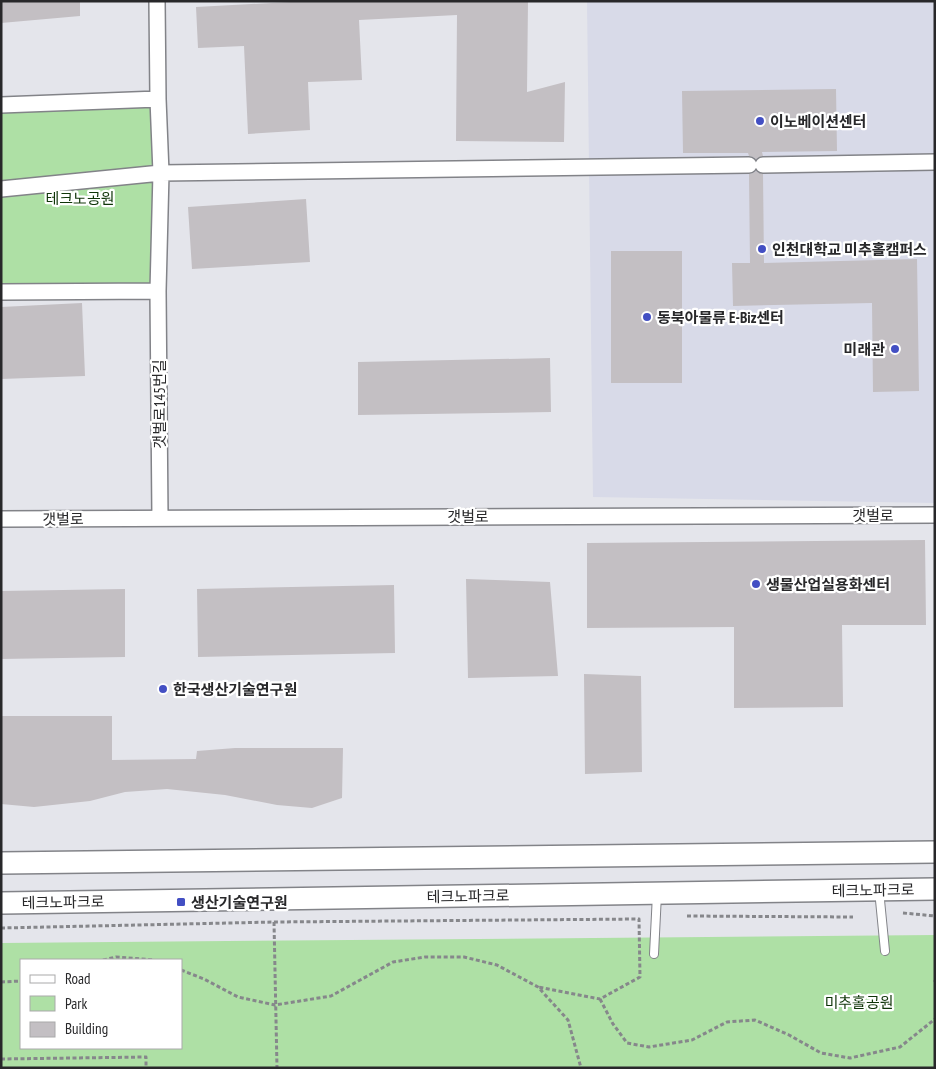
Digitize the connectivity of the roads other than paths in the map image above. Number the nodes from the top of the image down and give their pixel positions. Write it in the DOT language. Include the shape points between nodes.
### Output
graph roads {
  1 [pos="157,1"];
  2 [pos="158,100"];
  3 [pos="1,105"];
  4 [pos="935,162"];
  5 [pos="161,173"];
  6 [pos="1,189"];
  7 [pos="158,291"];
  8 [pos="1,292"];
  9 [pos="935,515"];
  10 [pos="160,518"];
  11 [pos="1,519"];
  12 [pos="935,852"];
  13 [pos="1,863"];
  14 [pos="935,889"];
  15 [pos="879,890"];
  16 [pos="657,894"];
  17 [pos="1,903"];
  18 [pos="885,950"];
  19 [pos="654,954"];
  1 -- 2 [label="street, 갯벌로145번길"];
  2 -- 3 [label="street"];
  2 -- 5 [label="street, 갯벌로145번길"];
  4 -- 5 [label="street"];
  5 -- 6 [label="street"];
  5 -- 7 [label="street, 갯벌로145번길"];
  7 -- 8 [label="street"];
  7 -- 10 [label="street, 갯벌로145번길"];
  9 -- 10 [label="street, 갯벌로"];
  10 -- 11 [label="street, 갯벌로"];
  12 -- 13 [label="street"];
  14 -- 15 [label="street, 테크노파크로"];
  15 -- 16 [label="street, 테크노파크로"];
  15 -- 18 [label="lane"];
  16 -- 17 [label="street, 테크노파크로"];
  16 -- 19 [label="lane"];
}
